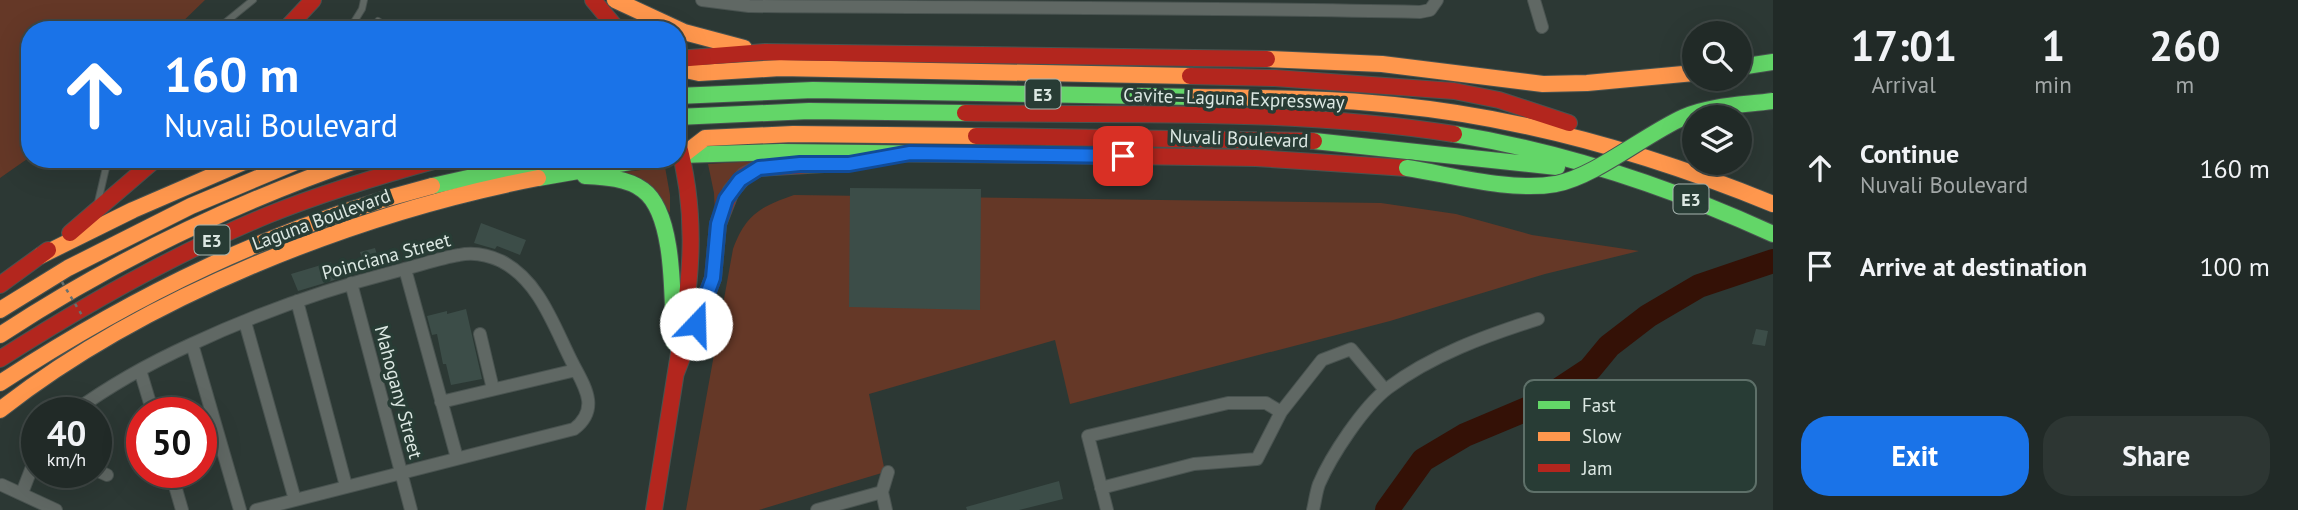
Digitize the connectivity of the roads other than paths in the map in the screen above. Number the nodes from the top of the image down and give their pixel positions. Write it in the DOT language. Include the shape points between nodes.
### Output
graph roads {
  1 [pos="253,0"];
  2 [pos="311,0"];
  3 [pos="364,0"];
  4 [pos="615,0"];
  5 [pos="702,0"];
  6 [pos="1437,0"];
  7 [pos="1534,0"];
  8 [pos="1179,4"];
  9 [pos="597,5"];
  10 [pos="1095,5"];
  11 [pos="1227,5"];
  12 [pos="1296,5"];
  13 [pos="227,21"];
  14 [pos="293,21"];
  15 [pos="355,21"];
  16 [pos="610,21"];
  17 [pos="660,21"];
  18 [pos="1542,27"];
  19 [pos="686,32"];
  20 [pos="765,52"];
  21 [pos="686,58"];
  22 [pos="1773,62"];
  23 [pos="1752,65"];
  24 [pos="686,70"];
  25 [pos="1682,74"];
  26 [pos="686,95"];
  27 [pos="1773,102"];
  28 [pos="686,116"];
  29 [pos="686,150"];
  30 [pos="910,153"];
  31 [pos="686,155"];
  32 [pos="1676,165"];
  33 [pos="106,168"];
  34 [pos="146,168"];
  35 [pos="230,168"];
  36 [pos="282,168"];
  37 [pos="337,168"];
  38 [pos="404,168"];
  39 [pos="509,168"];
  40 [pos="589,168"];
  41 [pos="683,168"];
  42 [pos="544,175"];
  43 [pos="1623,175"];
  44 [pos="1773,204"];
  45 [pos="96,212"];
  46 [pos="1773,234"];
  47 [pos="40,256"];
  48 [pos="405,269"];
  49 [pos="351,283"];
  50 [pos="0,285"];
  51 [pos="297,301"];
  52 [pos="0,310"];
  53 [pos="1538,319"];
  54 [pos="245,322"];
  55 [pos="481,334"];
  56 [pos="0,335"];
  57 [pos="192,344"];
  58 [pos="0,359"];
  59 [pos="140,370"];
  60 [pos="576,370"];
  61 [pos="676,373"];
  62 [pos="0,383"];
  63 [pos="493,389"];
  64 [pos="1385,390"];
  65 [pos="97,397"];
  66 [pos="148,397"];
  67 [pos="441,402"];
  68 [pos="0,410"];
  69 [pos="1280,412"];
  70 [pos="457,458"];
  71 [pos="888,472"];
  72 [pos="401,473"];
  73 [pos="2,485"];
  74 [pos="346,486"];
  75 [pos="24,488"];
  76 [pos="176,488"];
  77 [pos="1101,488"];
  78 [pos="882,492"];
  79 [pos="22,493"];
  80 [pos="295,500"];
  81 [pos="57,510"];
  82 [pos="182,510"];
  83 [pos="240,510"];
  84 [pos="256,510"];
  85 [pos="411,510"];
  86 [pos="654,510"];
  87 [pos="817,510"];
  88 [pos="886,510"];
  89 [pos="1107,510"];
  90 [pos="1313,510"];
  1 -- 13 [label="lane"];
  2 -- 14 [label="main road"];
  3 -- 15 [label="lane"];
  4 -- 17 [label="main road"];
  5 -- 10 [label="street" via="749,6"];
  6 -- 12 [label="street" via="1430,10 1420,12"];
  7 -- 18 [label="street"];
  8 -- 10 [label="street"];
  8 -- 11 [label="street"];
  9 -- 16 [label="main road"];
  11 -- 12 [label="street"];
  19 -- 20 [label="main road"];
  20 -- 21 [label="main road"];
  20 -- 25 [label="main road" via="1340,61 1543,84"];
  22 -- 23 [label="main road"];
  24 -- 32 [label="main road" via="1266,78 1413,87 1499,100"];
  26 -- 32 [label="main road, Cavite–Laguna Expressway / E3" via="777,90 1372,103 1458,113"];
  27 -- 30 [label="main road, Nuvali Boulevard, bridge" via="1686,116 1581,176 1555,184 1510,185 1407,169 1256,158"];
  28 -- 43 [label="main road, Cavite–Laguna Expressway / E3" via="788,111 1371,123 1527,147"];
  29 -- 43 [label="main road" via="705,138 793,134 1280,139 1425,150"];
  30 -- 31 [label="main road, Nuvali Boulevard"];
  30 -- 61 [label="main road" via="849,164 765,167 740,180 722,211 713,278"];
  32 -- 44 [label="main road, Cavite–Laguna Expressway / E3"];
  33 -- 45 [label="lane"];
  34 -- 45 [label="main road"];
  35 -- 47 [label="main road"];
  36 -- 52 [label="main road" via="191,206 68,268"];
  37 -- 56 [label="main road, E3" via="181,230 66,292"];
  38 -- 58 [label="main road, E3" via="249,223 201,245 87,305"];
  39 -- 62 [label="main road" via="403,194 277,237 147,293"];
  40 -- 42 [label="main road, Laguna Boulevard"];
  41 -- 61 [label="main road" via="691,198 693,256"];
  42 -- 61 [label="main road" via="618,179 642,189 656,202 667,233"];
  42 -- 68 [label="main road, Laguna Boulevard" via="389,215 259,264 153,312 55,369"];
  43 -- 46 [label="main road, Cavite–Laguna Expressway / E3"];
  45 -- 47 [label="main road"];
  47 -- 50 [label="main road"];
  48 -- 49 [label="street, Poinciana Street"];
  48 -- 60 [label="street, Poinciana Street" via="460,254 499,260 535,290"];
  48 -- 67 [label="street"];
  49 -- 51 [label="street, Poinciana Street"];
  49 -- 72 [label="street, Mahogany Street"];
  51 -- 54 [label="street, Poinciana Street"];
  51 -- 74 [label="street"];
  53 -- 64 [label="street" via="1487,335 1431,361"];
  54 -- 57 [label="street, Poinciana Street"];
  54 -- 80 [label="street"];
  55 -- 63 [label="street"];
  57 -- 59 [label="street, Poinciana Street"];
  57 -- 83 [label="street"];
  59 -- 65 [label="street, Poinciana Street"];
  59 -- 66 [label="street"];
  60 -- 63 [label="street"];
  60 -- 70 [label="street, Poinciana Street" via="586,390 589,412 574,429"];
  61 -- 86 [label="main road"];
  63 -- 67 [label="street"];
  64 -- 69 [label="street" via="1351,349 1322,359"];
  64 -- 90 [label="street" via="1349,432 1319,485"];
  67 -- 70 [label="street"];
  69 -- 77 [label="street" via="1257,459 1194,464"];
  69 -- 77 [label="street" via="1266,403 1228,403 1088,436"];
  70 -- 72 [label="street, Poinciana Street"];
  71 -- 78 [label="street"];
  72 -- 74 [label="street, Poinciana Street"];
  72 -- 85 [label="street, Mahogany Street"];
  73 -- 79 [label="street"];
  74 -- 80 [label="street, Poinciana Street"];
  75 -- 79 [label="street"];
  76 -- 82 [label="street"];
  77 -- 89 [label="street"];
  78 -- 87 [label="street"];
  78 -- 88 [label="street"];
  79 -- 81 [label="street"];
  80 -- 84 [label="street, Poinciana Street"];
}
